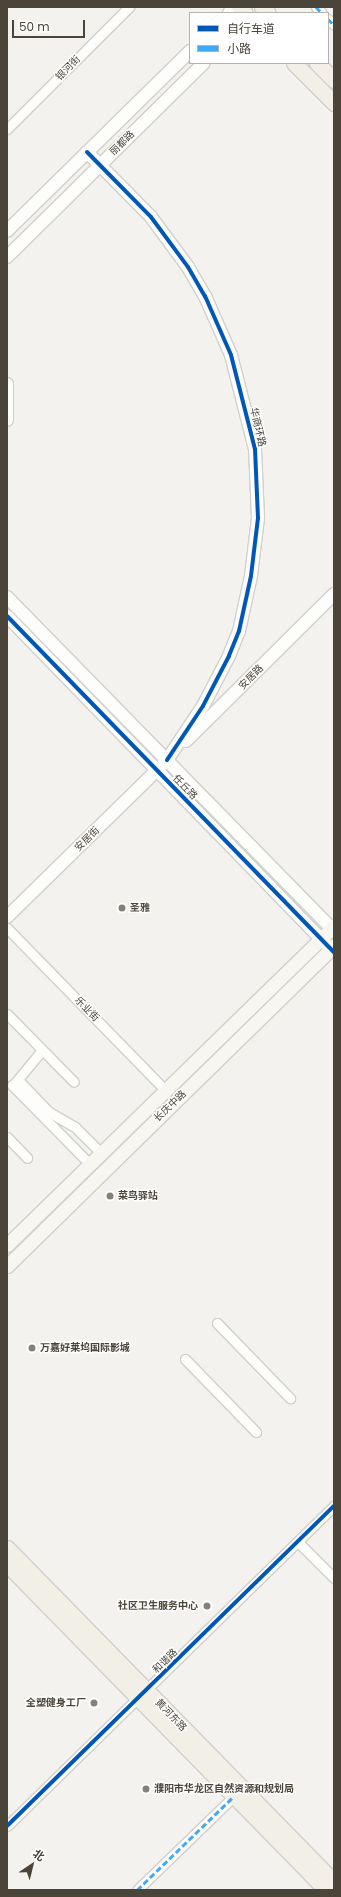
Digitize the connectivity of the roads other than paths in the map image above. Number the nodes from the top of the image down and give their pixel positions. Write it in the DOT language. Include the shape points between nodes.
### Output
graph roads {
  1 [pos="130,7"];
  2 [pos="189,52"];
  3 [pos="203,64"];
  4 [pos="295,64"];
  5 [pos="318,64"];
  6 [pos="334,80"];
  7 [pos="334,103"];
  8 [pos="7,129"];
  9 [pos="87,152"];
  10 [pos="100,165"];
  11 [pos="7,231"];
  12 [pos="7,257"];
  13 [pos="7,384"];
  14 [pos="7,420"];
  15 [pos="334,594"];
  16 [pos="7,597"];
  17 [pos="7,616"];
  18 [pos="167,760"];
  19 [pos="157,770"];
  20 [pos="7,917"];
  21 [pos="7,928"];
  22 [pos="333,928"];
  23 [pos="321,939"];
  24 [pos="333,949"];
  25 [pos="7,1014"];
  26 [pos="42,1050"];
  27 [pos="74,1082"];
  28 [pos="12,1084"];
  29 [pos="166,1091"];
  30 [pos="7,1137"];
  31 [pos="101,1153"];
  32 [pos="28,1158"];
  33 [pos="90,1164"];
  34 [pos="7,1245"];
  35 [pos="7,1266"];
  36 [pos="217,1323"];
  37 [pos="185,1359"];
  38 [pos="290,1398"];
  39 [pos="256,1432"];
  40 [pos="334,1506"];
  41 [pos="298,1542"];
  42 [pos="7,1548"];
  43 [pos="7,1564"];
  44 [pos="334,1578"];
  45 [pos="142,1694"];
  46 [pos="234,1796"];
  47 [pos="7,1826"];
  48 [pos="334,1882"];
  49 [pos="137,1890"];
  50 [pos="326,1890"];
  1 -- 8 [label="street, 银河街"];
  2 -- 9 [label="street, 丽都路"];
  3 -- 10 [label="street, 丽都路"];
  4 -- 7 [label="main road"];
  5 -- 6 [label="main road"];
  9 -- 10 [label="street, 华商环路"];
  9 -- 11 [label="street, 丽都路"];
  10 -- 12 [label="street, 丽都路"];
  10 -- 18 [label="street, 华商环路" via="151,217 188,267 205,296 231,355 255,449 258,518 251,576 239,631 203,706"];
  13 -- 14 [label="street"];
  15 -- 18 [label="street, 安居路"];
  16 -- 18 [label="street, 任丘路"];
  17 -- 19 [label="street, 任丘路"];
  18 -- 19 [label="street, 安居街"];
  18 -- 22 [label="street, 任丘路"];
  19 -- 20 [label="street, 安居街"];
  19 -- 23 [label="street, 任丘路"];
  21 -- 29 [label="street, 乐业街"];
  22 -- 23 [label="main road, 长庆中路"];
  23 -- 24 [label="street, 任丘路"];
  23 -- 29 [label="main road, 长庆中路"];
  24 -- 35 [label="main road, 长庆中路"];
  25 -- 26 [label="street"];
  26 -- 27 [label="street"];
  26 -- 28 [label="street"];
  28 -- 31 [label="street" via="49,1112 75,1127"];
  28 -- 33 [label="street"];
  29 -- 31 [label="main road, 长庆中路"];
  30 -- 32 [label="street"];
  31 -- 33 [label="main road, 长庆中路"];
  33 -- 34 [label="main road, 长庆中路"];
  36 -- 38 [label="street"];
  37 -- 39 [label="street"];
  40 -- 41 [label="street, 和谐路"];
  41 -- 44 [label="street"];
  41 -- 45 [label="street, 和谐路"];
  42 -- 45 [label="main road, 黄河东路"];
  43 -- 45 [label="main road, 黄河东路"];
  45 -- 46 [label="main road, 黄河东路"];
  45 -- 47 [label="street, 和谐路"];
  45 -- 48 [label="main road, 黄河东路"];
  46 -- 49 [label="street"];
  46 -- 50 [label="main road, 黄河东路"];
}
